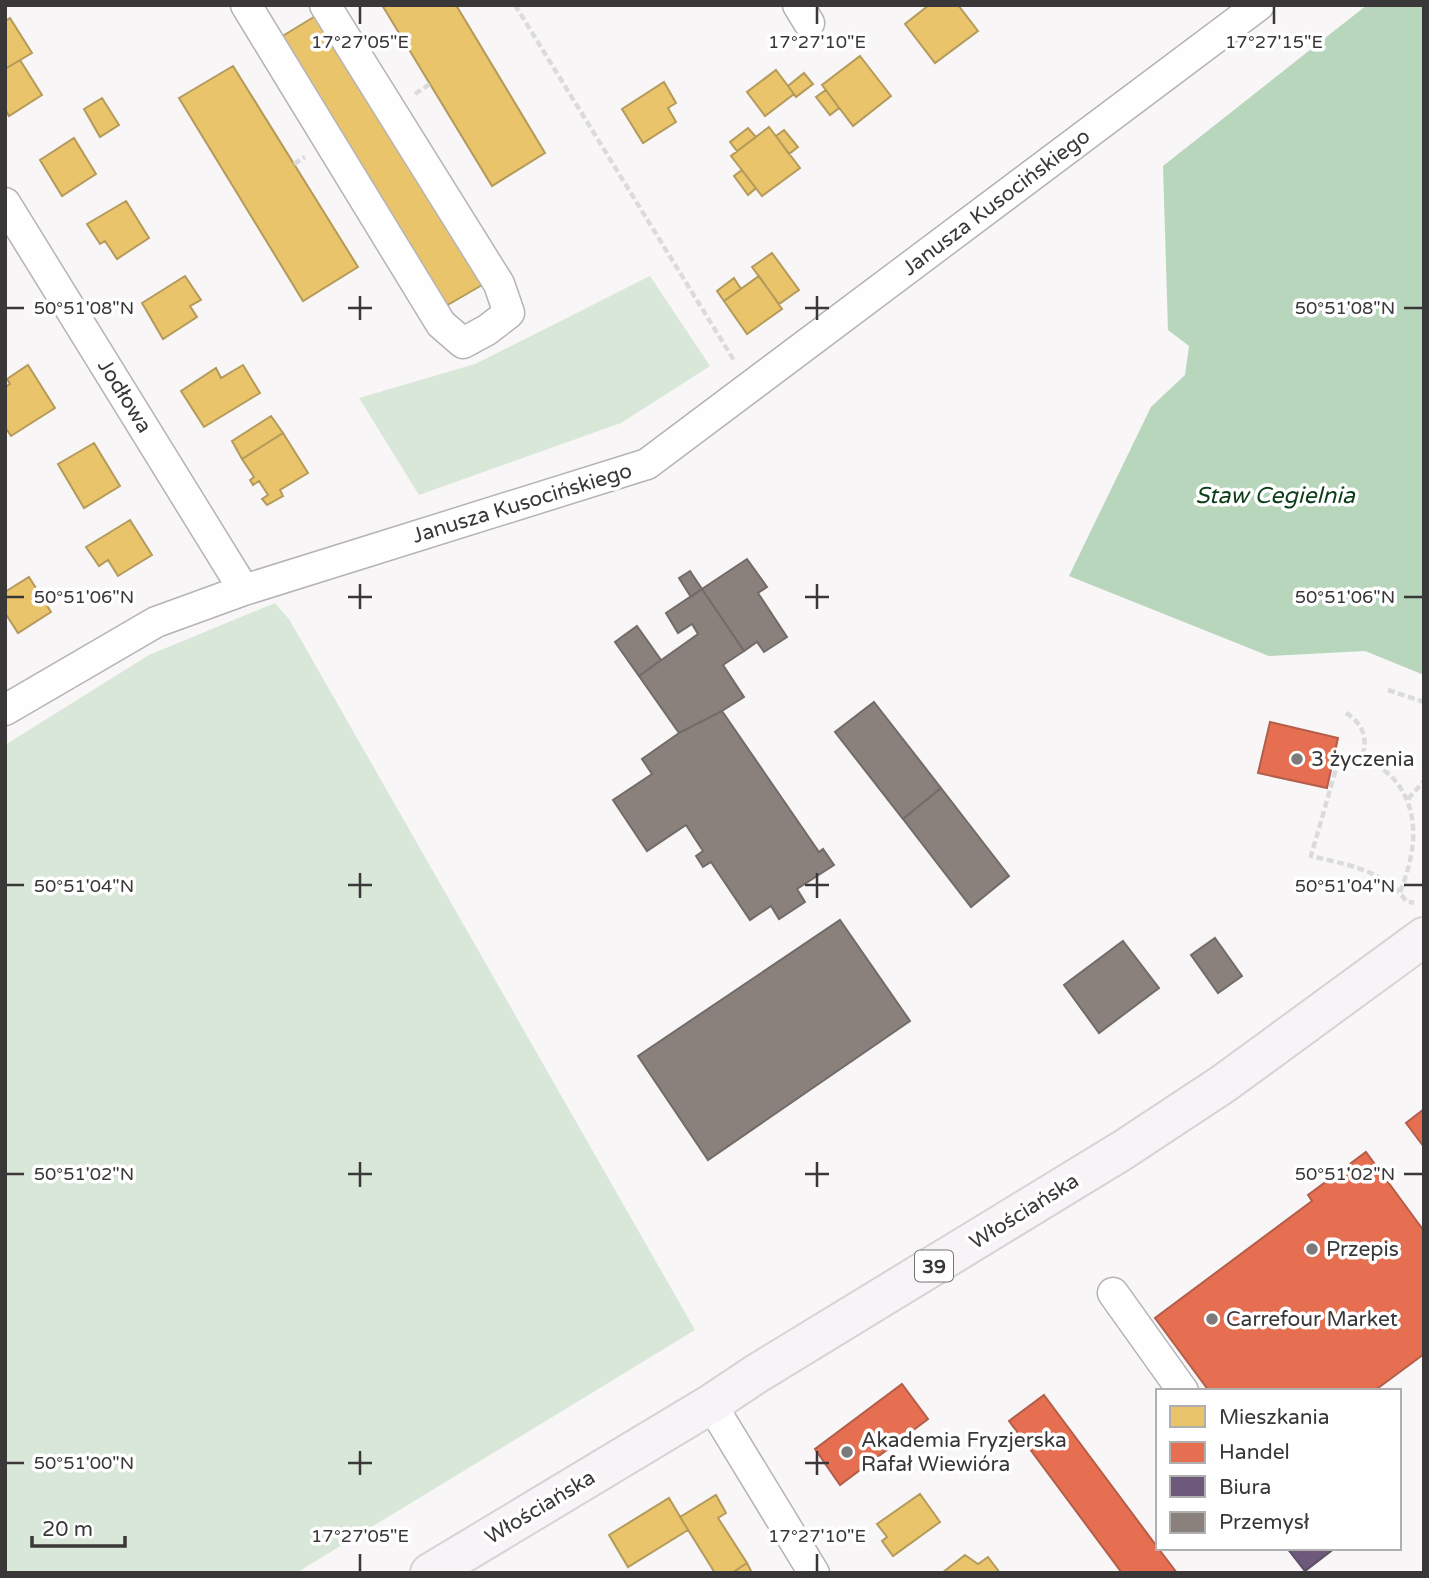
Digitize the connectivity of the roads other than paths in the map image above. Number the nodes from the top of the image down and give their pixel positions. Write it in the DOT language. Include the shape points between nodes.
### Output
graph roads {
  1 [pos="325,5"];
  2 [pos="1259,5"];
  3 [pos="249,6"];
  4 [pos="5,203"];
  5 [pos="244,590"];
  6 [pos="5,710"];
  7 [pos="1421,920"];
  8 [pos="1112,1293"];
  9 [pos="1182,1389"];
  10 [pos="711,1404"];
  11 [pos="430,1573"];
  12 [pos="814,1573"];
  1 -- 3 [label="street" via="499,284 509,313 463,343 440,324"];
  2 -- 5 [label="street, Janusza Kusocińskiego" via="646,464"];
  4 -- 5 [label="street, Jodłowa"];
  5 -- 6 [label="street, Janusza Kusocińskiego" via="156,622"];
  7 -- 10 [label="main road, Włościańska / 39" via="1223,1084"];
  8 -- 9 [label="street"];
  10 -- 11 [label="main road, Włościańska / 39"];
  10 -- 12 [label="street"];
}
